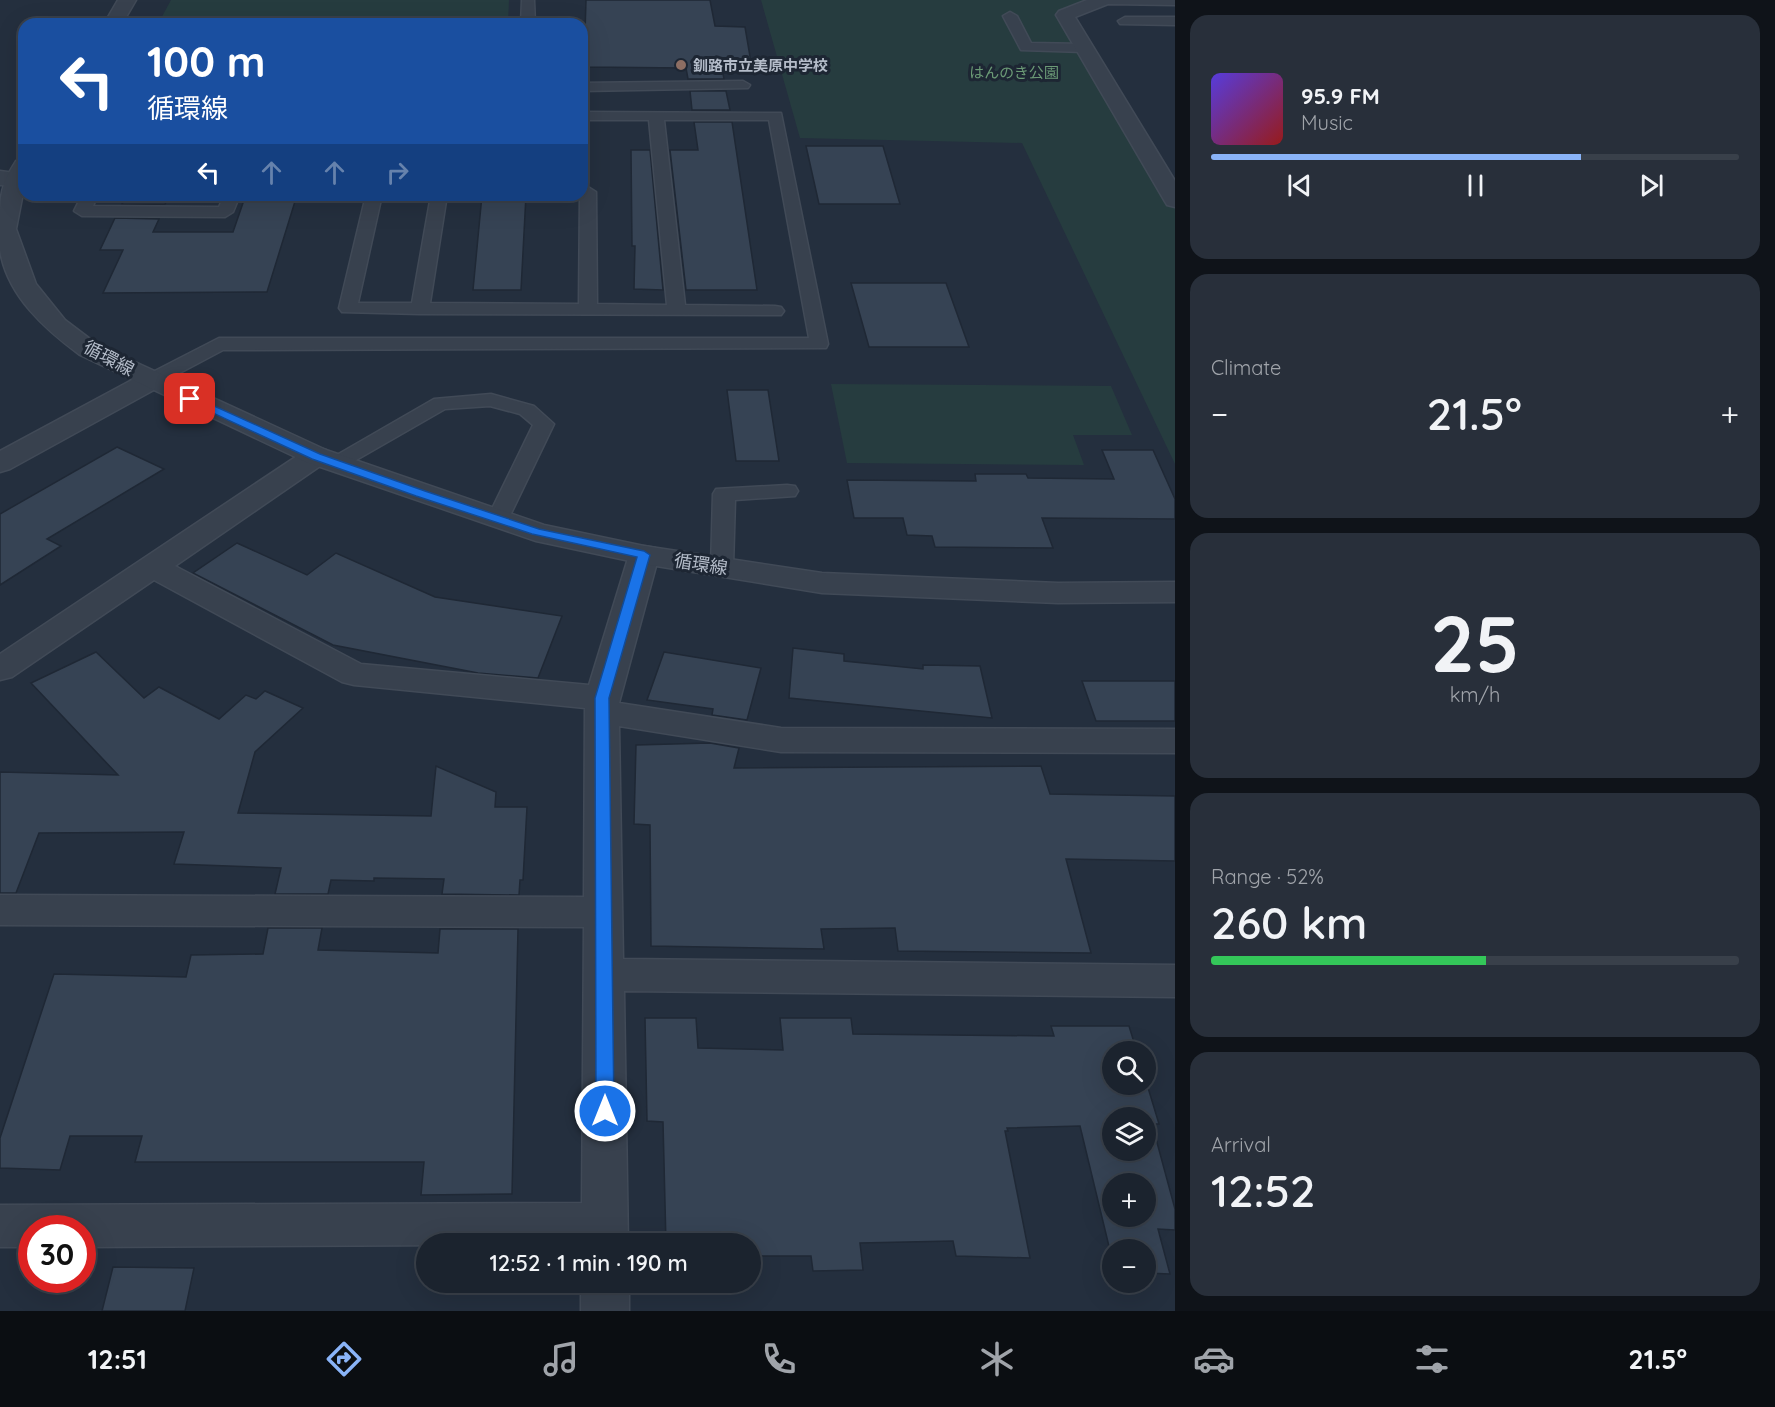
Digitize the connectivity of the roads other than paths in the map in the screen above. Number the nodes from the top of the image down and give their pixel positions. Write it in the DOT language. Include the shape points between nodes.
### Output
graph roads {
  1 [pos="127,0"];
  2 [pos="528,0"];
  3 [pos="1104,0"];
  4 [pos="1112,0"];
  5 [pos="1175,0"];
  6 [pos="1010,16"];
  7 [pos="116,18"];
  8 [pos="528,18"];
  9 [pos="1125,21"];
  10 [pos="1175,21"];
  11 [pos="1084,48"];
  12 [pos="743,85"];
  13 [pos="588,87"];
  14 [pos="588,116"];
  15 [pos="656,116"];
  16 [pos="13,174"];
  17 [pos="588,192"];
  18 [pos="1175,200"];
  19 [pos="87,201"];
  20 [pos="230,201"];
  21 [pos="373,201"];
  22 [pos="438,201"];
  23 [pos="420,309"];
  24 [pos="588,310"];
  25 [pos="677,310"];
  26 [pos="775,311"];
  27 [pos="152,380"];
  28 [pos="326,460"];
  29 [pos="0,463"];
  30 [pos="787,491"];
  31 [pos="498,519"];
  32 [pos="644,555"];
  33 [pos="152,566"];
  34 [pos="722,567"];
  35 [pos="1175,592"];
  36 [pos="0,669"];
  37 [pos="602,705"];
  38 [pos="1175,741"];
  39 [pos="0,910"];
  40 [pos="604,912"];
  41 [pos="604,975"];
  42 [pos="1175,981"];
  43 [pos="0,1226"];
  44 [pos="529,1233"];
  45 [pos="605,1233"];
  46 [pos="605,1293"];
  47 [pos="605,1311"];
  1 -- 7 [label="street"];
  2 -- 8 [label="lane"];
  3 -- 11 [label="street" via="1065,15"];
  4 -- 5 [label="street"];
  6 -- 11 [label="lane" via="1026,47"];
  9 -- 10 [label="lane"];
  11 -- 18 [label="street"];
  12 -- 13 [label="lane"];
  14 -- 15 [label="lane"];
  15 -- 25 [label="lane"];
  15 -- 27 [label="lane" via="776,116 819,344 219,344"];
  16 -- 27 [label="street, 循環線" via="4,229 24,285 56,325 89,350"];
  17 -- 24 [label="lane"];
  19 -- 20 [label="lane" via="82,211 225,212"];
  21 -- 23 [label="lane" via="348,308"];
  22 -- 23 [label="lane"];
  23 -- 24 [label="lane"];
  24 -- 25 [label="lane"];
  25 -- 26 [label="lane"];
  27 -- 28 [label="street, 循環線"];
  27 -- 29 [label="street"];
  28 -- 31 [label="street, 循環線"];
  28 -- 31 [label="lane" via="441,403 491,400 527,410 544,424"];
  28 -- 33 [label="street"];
  30 -- 34 [label="lane" via="724,494"];
  31 -- 32 [label="street, 循環線" via="536,532"];
  32 -- 34 [label="street, 循環線"];
  32 -- 37 [label="street"];
  33 -- 36 [label="street"];
  33 -- 37 [label="street" via="354,674"];
  34 -- 35 [label="street, 循環線" via="822,583 1058,593"];
  37 -- 38 [label="street" via="781,740"];
  37 -- 40 [label="street"];
  39 -- 40 [label="street"];
  40 -- 41 [label="street"];
  41 -- 42 [label="street"];
  41 -- 45 [label="street"];
  43 -- 44 [label="street"];
  46 -- 47 [label="street"];
}
